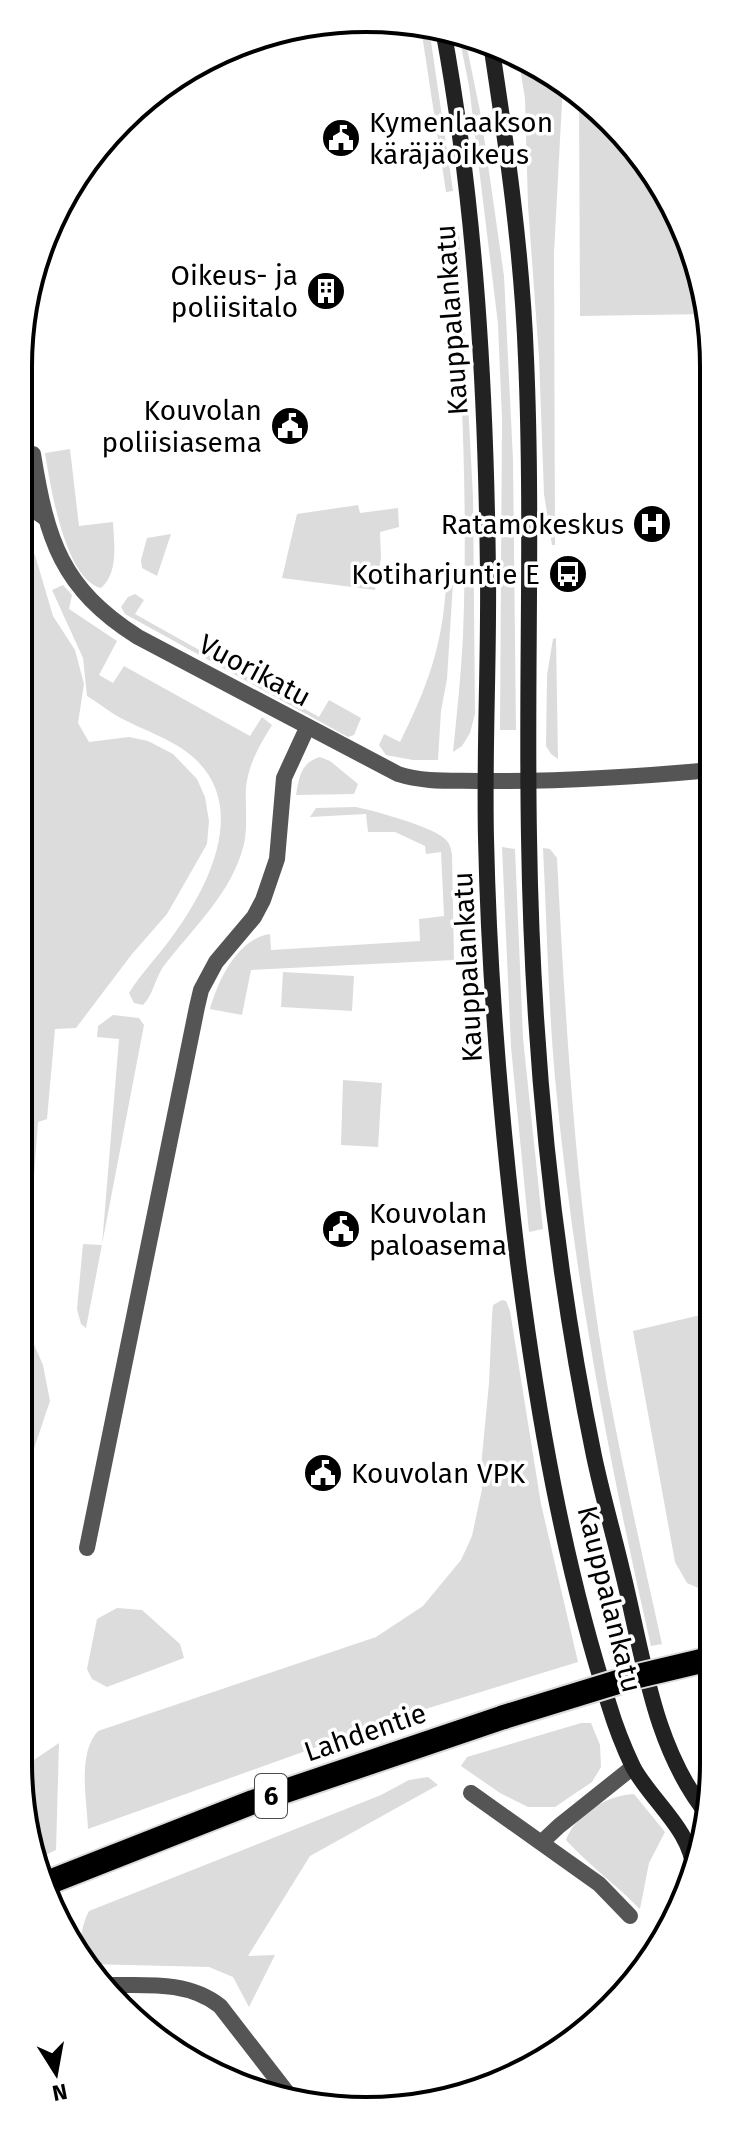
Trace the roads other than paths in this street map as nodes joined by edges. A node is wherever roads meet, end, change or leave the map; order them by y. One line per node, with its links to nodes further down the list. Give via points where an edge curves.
1 (445, 41): 8 (main road, Kauppalankatu, via 471,233 485,439)
2 (493, 57): 9 (main road, Kauppalankatu, via 518,241 526,358)
3 (33, 454): 5 (street, Vuorikatu)
4 (32, 509): 5 (street)
5 (45, 518): 6 (street, Vuorikatu, via 64,567 110,619)
6 (307, 728): 8 (street, Vuorikatu, via 398,774); 10 (street, via 284,778 277,859 263,900 201,990)
7 (700, 771): 9 (street, Vuorikatu)
8 (486, 781): 9 (street, Vuorikatu); 12 (main road, Kauppalankatu, via 498,1064 532,1359 575,1578 610,1708)
9 (529, 783): 14 (main road, Kauppalankatu, via 542,1096 572,1333 594,1458 656,1715)
10 (87, 1548)
11 (700, 1661): 17 (highway, Lahdentie / 6, bridge, via 504,1717 253,1802)
12 (633, 1767): 15 (street); 16 (main road, Kauppalankatu)
13 (471, 1793): 15 (street)
14 (697, 1802)
15 (542, 1842): 18 (street, via 599,1884)
16 (690, 1847)
17 (53, 1880)
18 (630, 1916)
19 (117, 1985): 20 (street, via 173,1987 206,1995)
20 (282, 2087)

